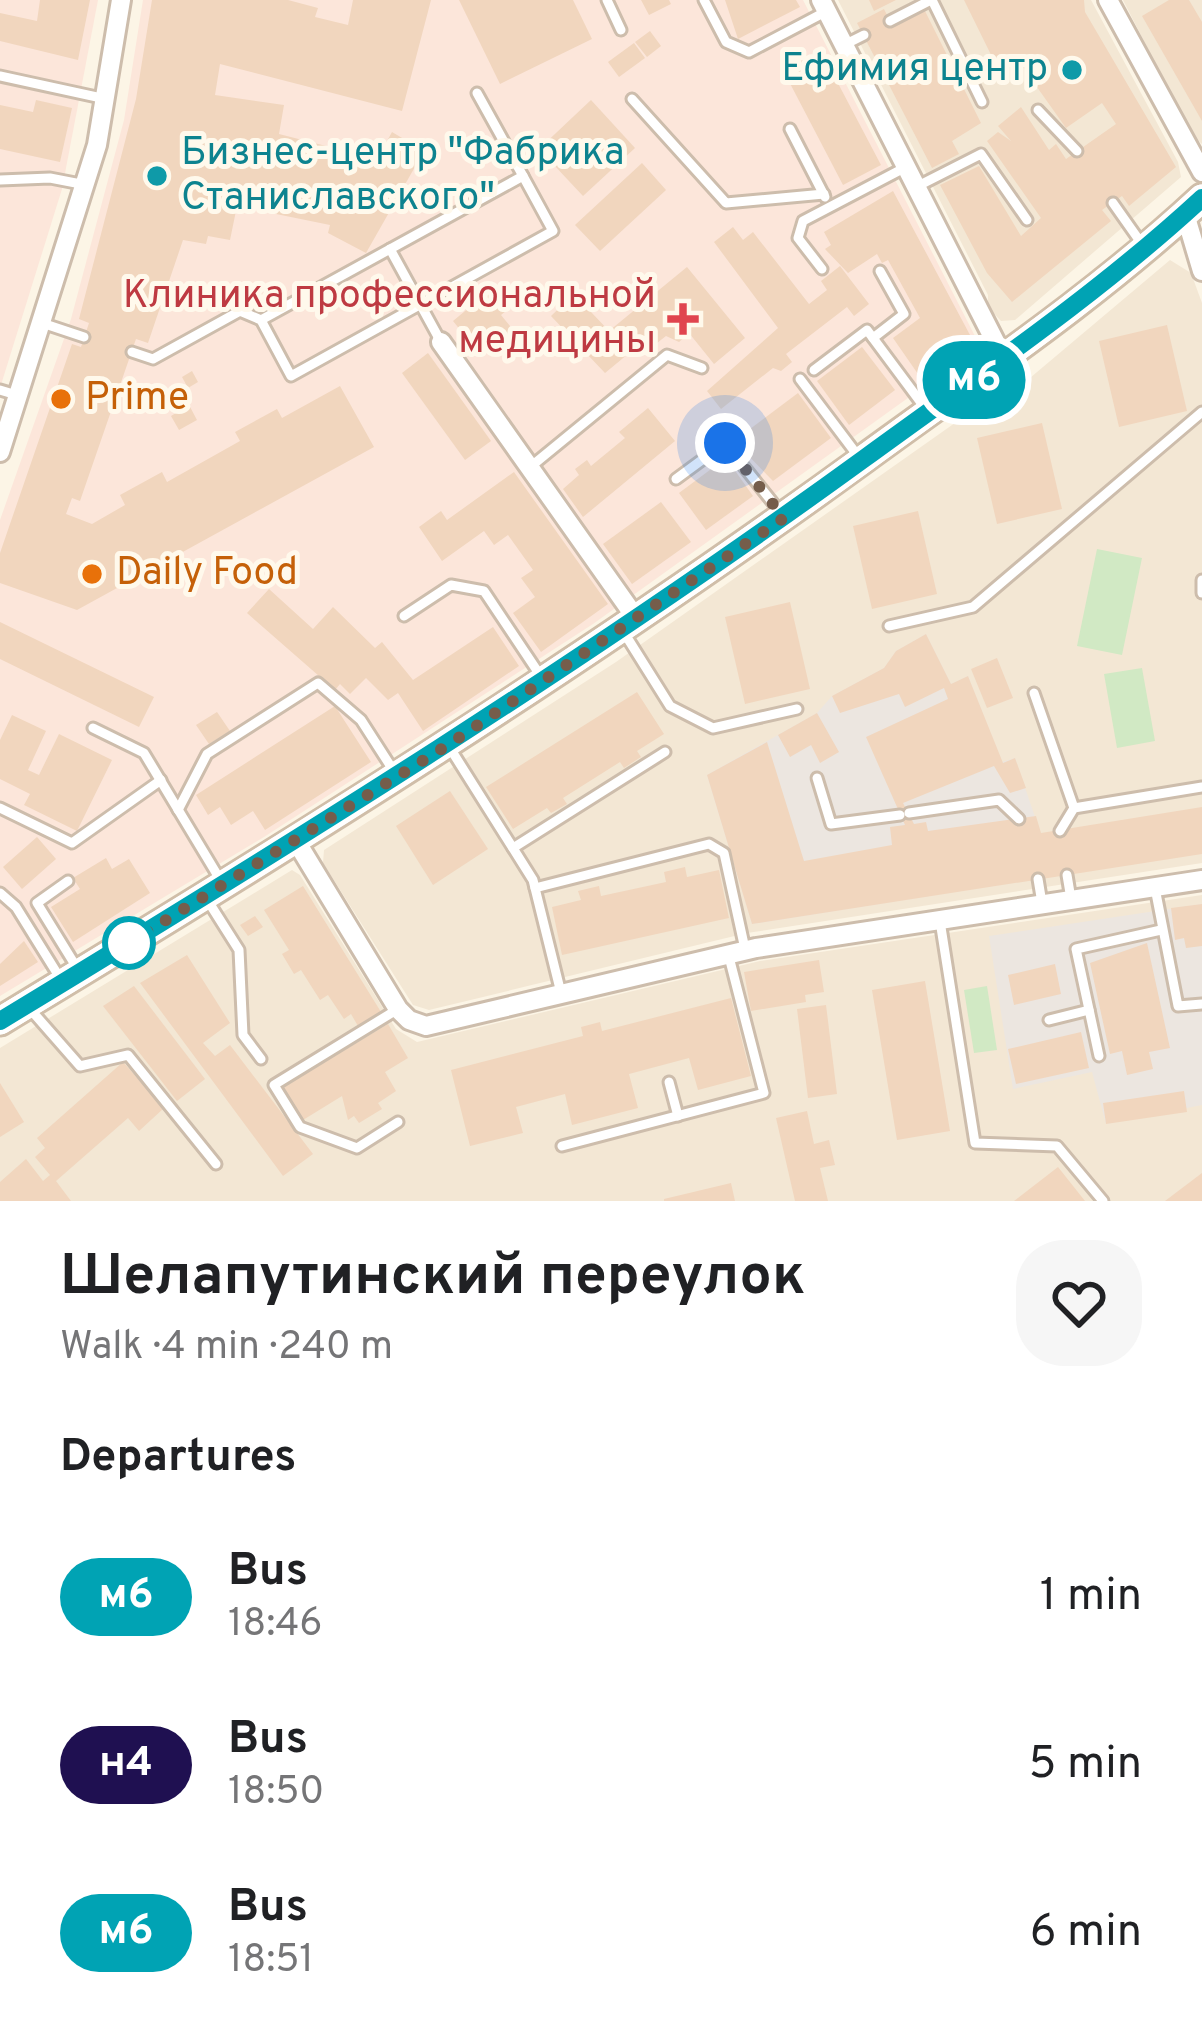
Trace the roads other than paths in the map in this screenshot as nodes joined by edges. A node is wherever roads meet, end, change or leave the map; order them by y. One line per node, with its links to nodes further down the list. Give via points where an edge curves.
1 (121, 0): 14 (street)
2 (607, 0): 8 (lane)
3 (704, 0): 6 (lane, via 726,41 749,52)
4 (932, 0): 7 (lane); 15 (lane)
5 (1108, 0): 20 (street)
6 (824, 5): 10 (street)
7 (890, 21)
8 (621, 30)
9 (864, 35): 10 (lane)
10 (844, 45): 19 (street)
11 (0, 76): 14 (lane)
12 (477, 93): 21 (lane)
13 (632, 99): 25 (lane, via 726,203)
14 (106, 100): 23 (street)
15 (982, 102)
16 (1038, 110): 18 (lane)
17 (790, 130): 25 (lane)
18 (1077, 152)
19 (906, 167): 24 (street); 28 (lane)
20 (1202, 172)
21 (523, 176): 31 (lane); 35 (lane, via 553,231)
22 (0, 180): 23 (lane)
23 (86, 185): 37 (street)
24 (916, 187): 29 (lane, via 981,154); 42 (street)
25 (824, 194): 28 (lane)
26 (1112, 203): 30 (lane)
27 (1194, 206): 30 (main road); 34 (street)
28 (830, 207): 32 (lane, via 803,221 798,238)
29 (1027, 220)
30 (1145, 248): 42 (main road)
31 (390, 249): 35 (lane); 36 (lane)
32 (822, 269)
33 (880, 271): 39 (lane, via 904,314)
34 (1202, 271)
35 (421, 304): 36 (lane, via 291,376); 40 (lane)
36 (260, 320): 41 (lane, via 240,311 153,359)
37 (44, 324): 38 (lane); 47 (street)
38 (84, 337)
39 (873, 338): 44 (lane, via 867,330); 48 (lane)
40 (442, 342): 52 (street)
41 (132, 352)
42 (1004, 359): 48 (main road)
43 (702, 368): 52 (lane, via 667,355)
44 (814, 370)
45 (800, 379): 51 (lane)
46 (0, 390): 47 (lane)
47 (20, 396): 50 (street)
48 (928, 412): 51 (main road)
49 (1202, 412): 59 (lane, via 973,607)
50 (0, 452)
51 (861, 460): 54 (main road)
52 (530, 468): 58 (street)
53 (676, 479): 54 (lane, via 725,443)
54 (784, 518): 58 (main road)
55 (1202, 580): 56 (lane)
56 (1202, 593)
57 (404, 616): 60 (lane, via 451,585 484,591)
58 (630, 626): 60 (main road); 62 (lane, via 670,706 713,728)
59 (890, 626)
60 (545, 682): 64 (main road)
61 (1034, 693): 71 (lane)
62 (796, 709)
63 (93, 728): 68 (lane, via 144,753)
64 (448, 745): 66 (main road); 76 (lane)
65 (665, 752): 76 (lane)
66 (398, 778): 72 (lane, via 361,720 318,683 207,754); 75 (main road)
67 (817, 778): 73 (lane, via 831,824 999,800)
68 (160, 780): 70 (lane, via 72,843); 72 (lane)
69 (1202, 787): 71 (lane)
70 (0, 808)
71 (1074, 808): 74 (lane)
72 (178, 810): 83 (lane)
73 (1019, 819)
74 (1060, 830)
75 (296, 841): 83 (main road); 94 (street)
76 (513, 848): 81 (lane)
77 (1067, 874): 85 (lane)
78 (1038, 879): 86 (lane)
79 (1202, 880): 82 (street)
80 (68, 881): 90 (lane, via 37,903)
81 (535, 888): 89 (lane, via 709,844 724,853); 91 (lane)
82 (1155, 888): 85 (street); 88 (lane)
83 (214, 891): 90 (main road); 99 (lane, via 238,950 243,1035)
84 (0, 893): 90 (lane)
85 (1071, 901): 86 (street)
86 (1042, 905): 87 (street)
87 (940, 921): 89 (street); 105 (lane, via 975,1143 1057,1146)
88 (1161, 930): 93 (lane, via 1178,1006); 95 (lane, via 1076,949)
89 (737, 951): 91 (street); 101 (lane, via 764,1093)
90 (71, 978): 92 (main road)
91 (561, 993): 94 (street, via 427,1026)
92 (27, 1004): 97 (main road); 104 (lane, via 80,1066 128,1055)
93 (1202, 1004)
94 (398, 1009): 102 (lane, via 274,1085 300,1127 357,1148)
95 (1089, 1010): 96 (lane); 98 (lane)
96 (1048, 1020)
97 (0, 1021)
98 (1100, 1056)
99 (261, 1059)
100 (669, 1082): 101 (lane)
101 (678, 1116): 103 (lane)
102 (398, 1123)
103 (562, 1145)
104 (216, 1164)
105 (1103, 1201)

